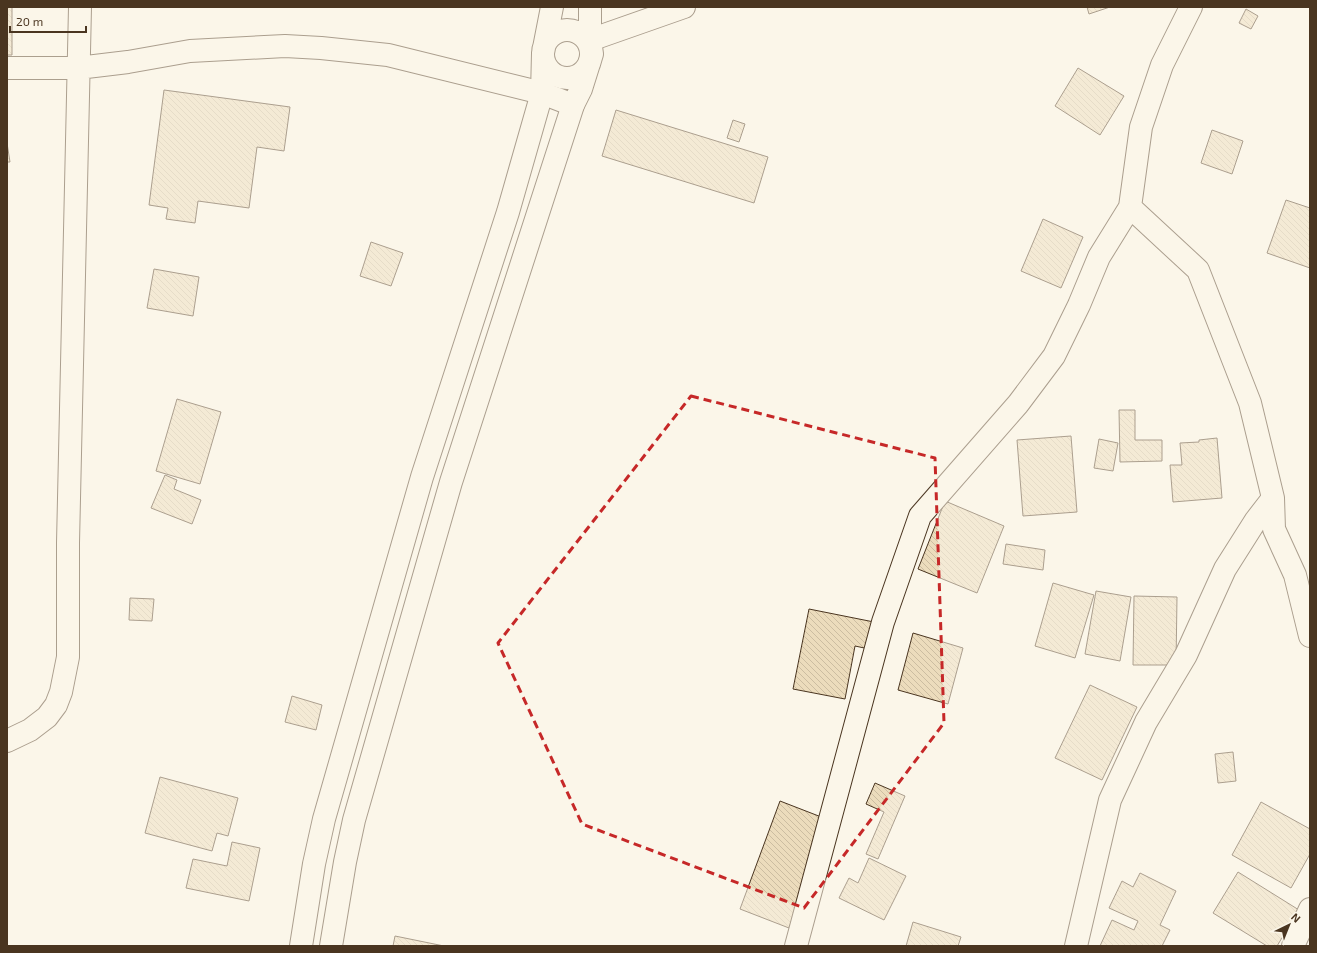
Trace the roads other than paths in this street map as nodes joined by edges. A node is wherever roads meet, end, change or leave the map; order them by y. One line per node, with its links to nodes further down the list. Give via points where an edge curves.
1 (80, 7): 9 (street)
2 (552, 7): 7 (street)
3 (590, 7): 6 (street)
4 (684, 7): 6 (street)
5 (1191, 7): 12 (street, via 1162,64 1141,127)
6 (591, 47): 7 (street, via 588,40 576,30 560,30 548,39); 7 (street, via 587,68 574,77 560,76 548,68); 11 (street, via 582,89)
7 (543, 53): 10 (street)
8 (7, 68): 9 (street)
9 (78, 68): 10 (street, via 190,51 285,46 388,55); 15 (street, via 68,656 56,705 47,717 30,730)
10 (542, 93): 11 (street); 17 (street, via 508,212 422,477 324,819)
11 (573, 105): 18 (street, via 451,482 354,820)
12 (1130, 207): 13 (street, via 1198,270 1250,403); 19 (street, via 1099,257 1080,306 1054,356 1018,404 920,516 883,622)
13 (1272, 498): 14 (street, via 1274,529 1295,575); 20 (street, via 1225,570 1186,655 1146,722 1110,800)
14 (1310, 636)
15 (7, 741)
16 (1310, 909): 21 (street)
17 (301, 946)
18 (331, 946)
19 (796, 946)
20 (1076, 946)
21 (1293, 946)

